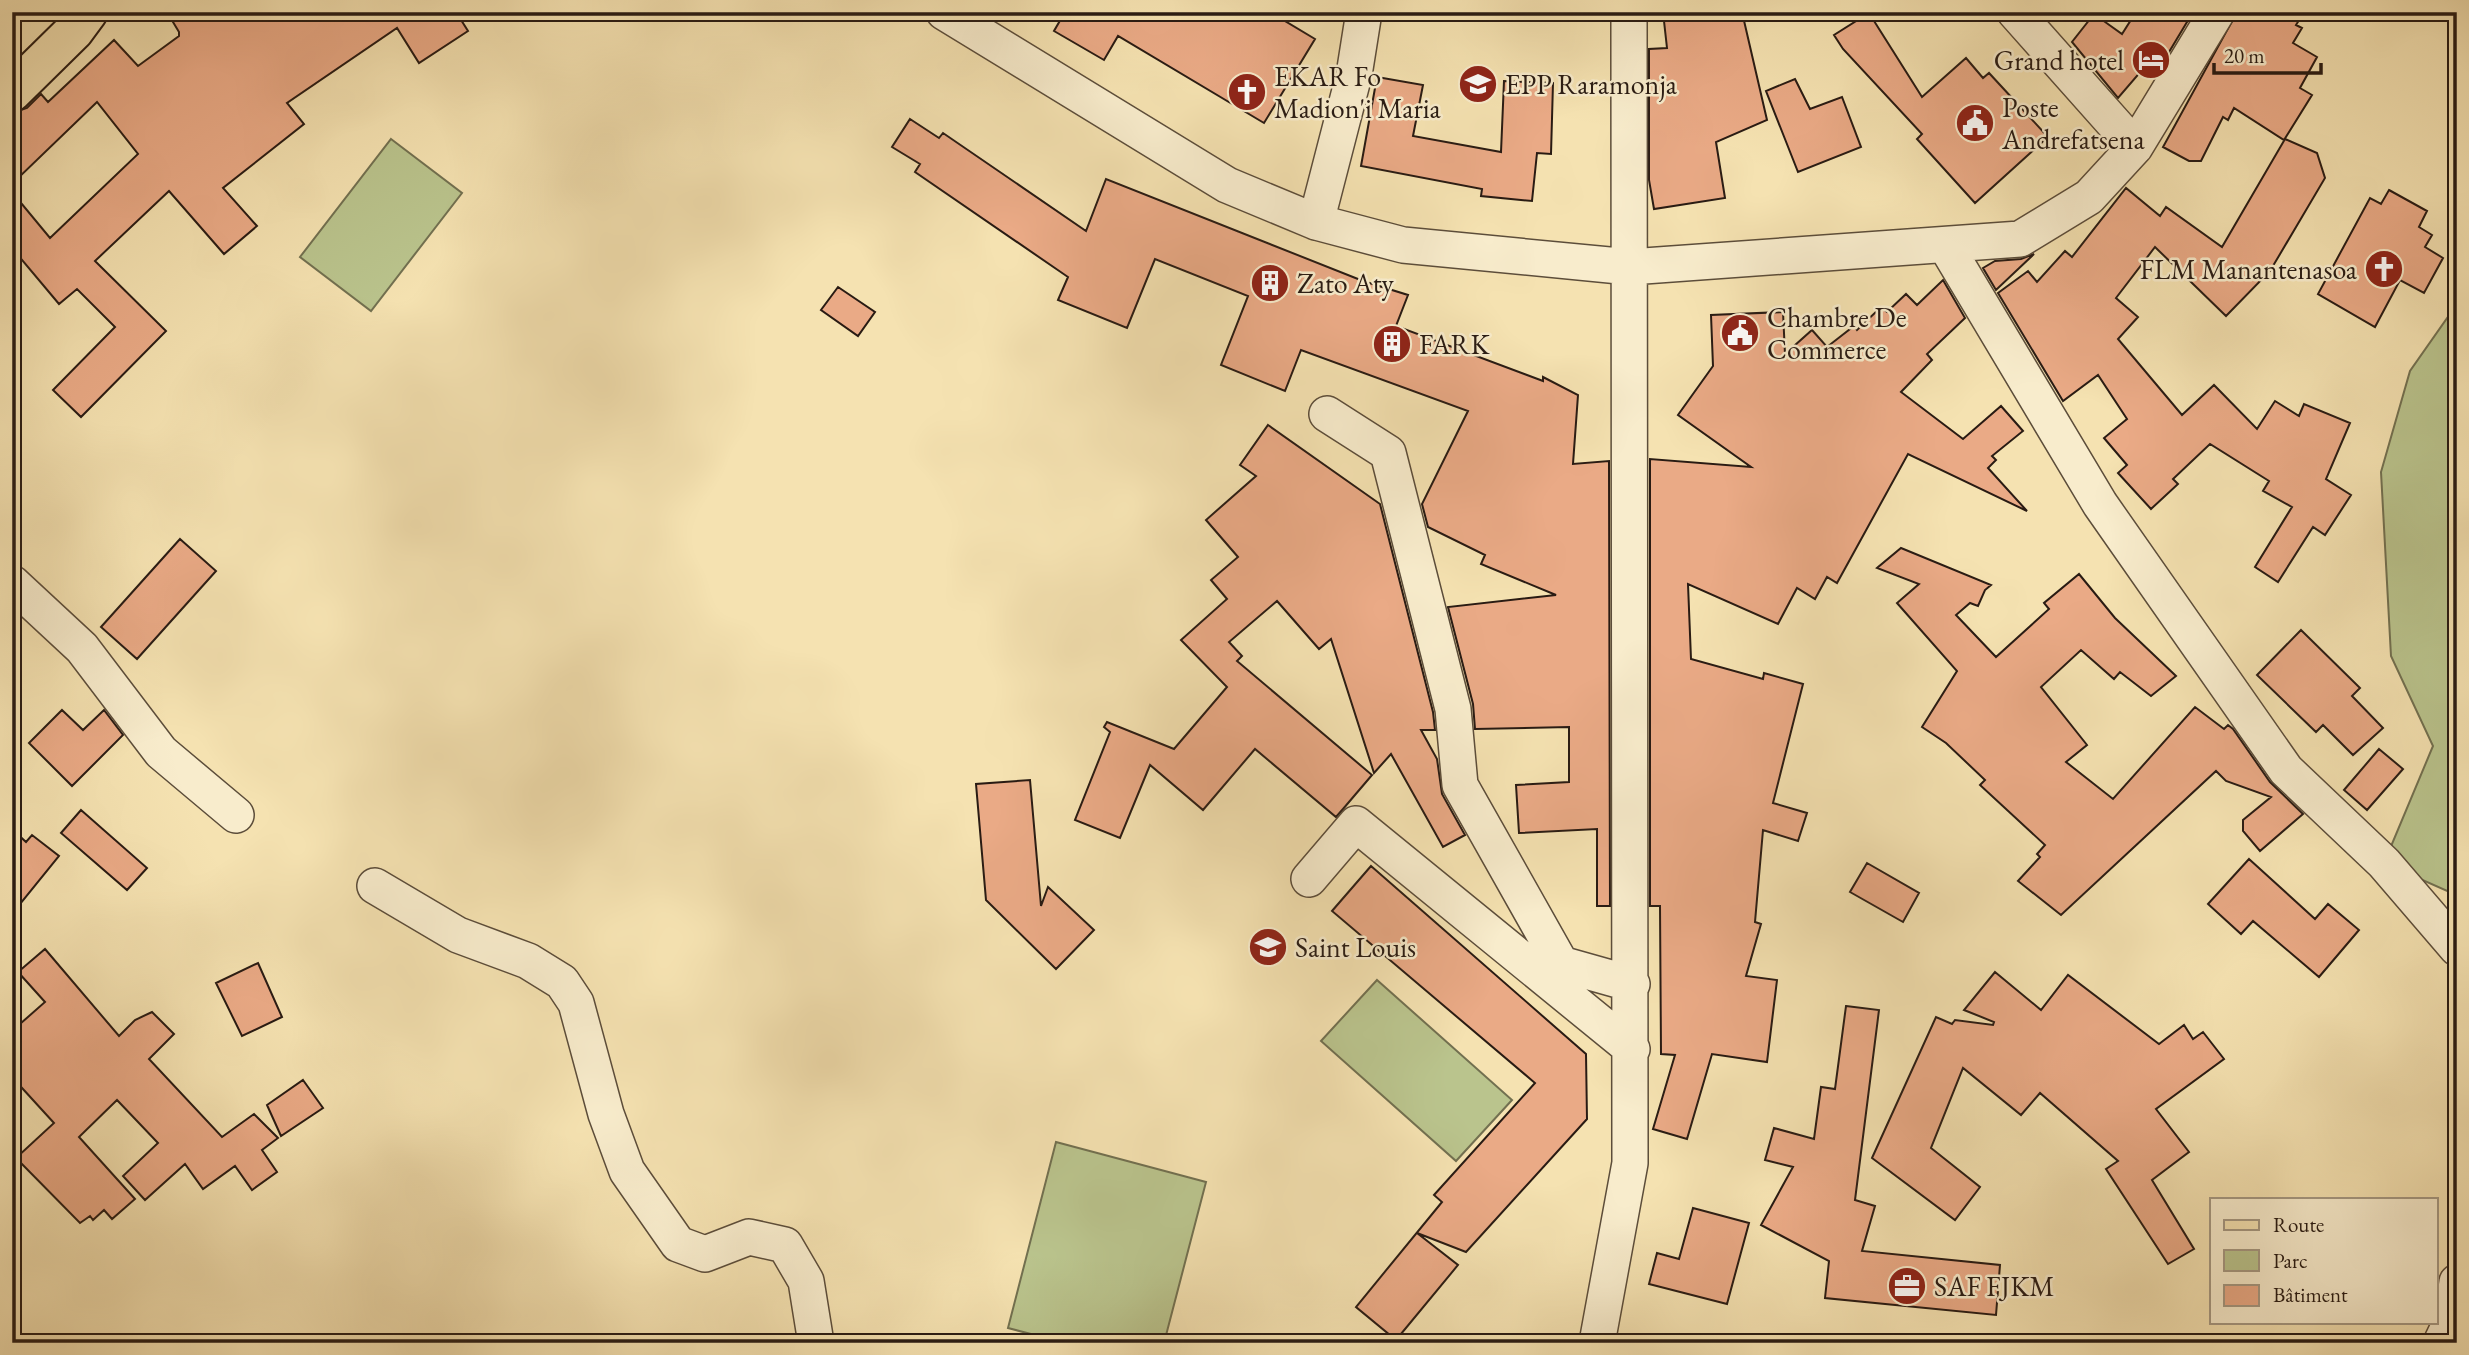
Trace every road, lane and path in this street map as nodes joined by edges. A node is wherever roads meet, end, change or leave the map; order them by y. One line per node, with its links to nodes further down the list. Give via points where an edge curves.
1 (110, 12): 7 (street)
2 (944, 12): 10 (street, via 1227,185)
3 (1364, 12): 10 (street, via 1354,75)
4 (1629, 12): 12 (street)
5 (2015, 12): 9 (street)
6 (2217, 12): 9 (street)
7 (81, 22): 8 (main road)
8 (12, 92)
9 (2135, 147): 11 (street, via 2089,197 2020,239)
10 (1316, 222): 12 (street, via 1403,245)
11 (1946, 246): 12 (street); 18 (street, via 2100,504 2286,770 2384,863)
12 (1630, 267): 19 (street)
13 (1327, 414): 19 (street, via 1388,453 1453,709 1460,785 1561,964)
14 (12, 583): 15 (street, via 82,648 161,752)
15 (236, 815)
16 (1309, 879): 20 (street, via 1356,824)
17 (375, 886): 22 (street, via 458,935 528,961 562,982 576,1003 606,1114 627,1171 678,1244 705,1254 750,1237 785,1245 806,1281)
18 (2457, 948)
19 (1632, 984): 20 (street)
20 (1632, 1049): 23 (street, via 1630,1163)
21 (2457, 1282): 24 (street, via 2451,1322)
22 (816, 1343)
23 (1597, 1343)
24 (2441, 1343)

